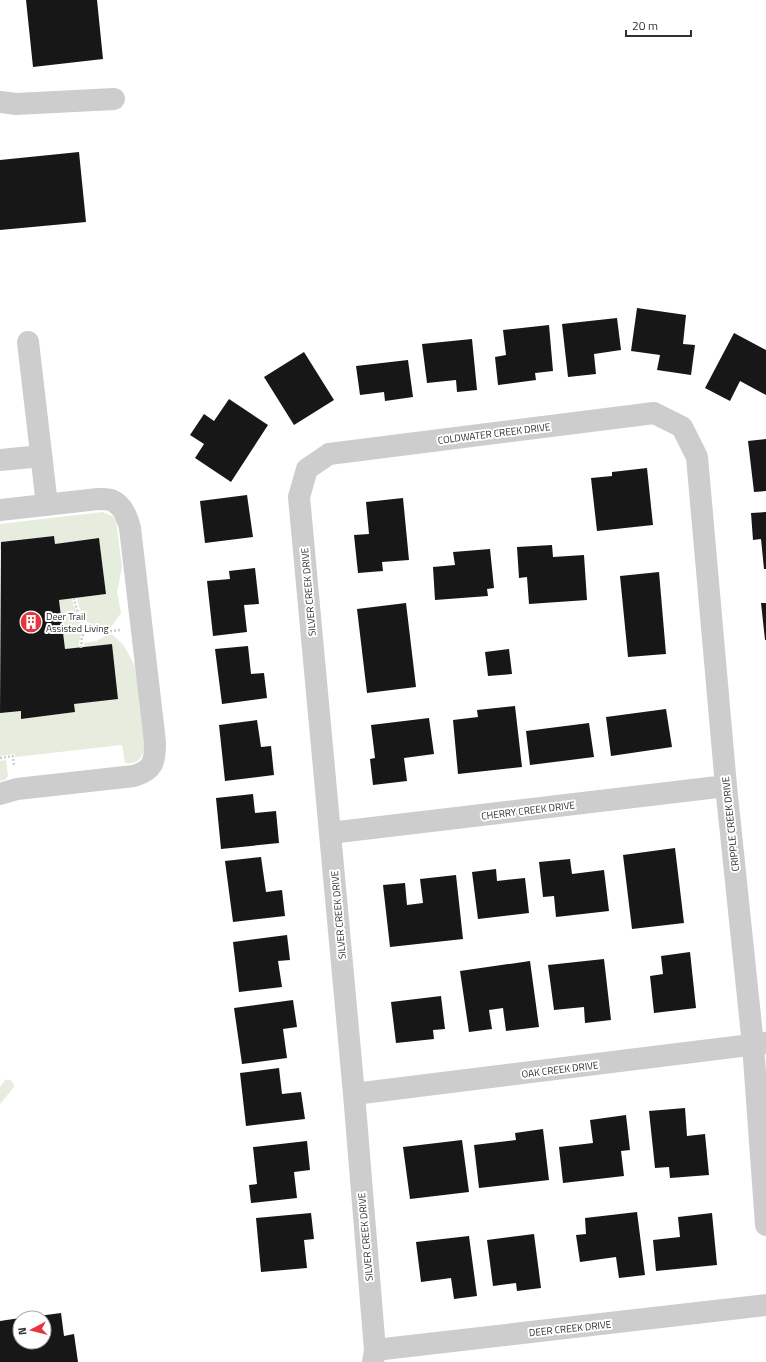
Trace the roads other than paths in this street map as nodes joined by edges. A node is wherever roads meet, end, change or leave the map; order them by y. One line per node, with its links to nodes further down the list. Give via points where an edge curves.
1 (114, 98): 2 (street, via 16,104)
2 (0, 102)
3 (28, 342): 5 (street)
4 (682, 427): 7 (street, COLDWATER CREEK DRIVE, via 654,413 329,454); 12 (street, CRIPPLE CREEK DRIVE, via 697,457)
5 (41, 456): 6 (street); 8 (street)
6 (0, 460)
7 (307, 468): 14 (street, SILVER CREEK DRIVE, via 299,497)
8 (47, 505): 9 (street); 10 (street, via 98,499 111,500 121,507 127,516)
9 (0, 510)
10 (135, 566): 11 (street); 11 (street, via 128,596 133,640)
11 (146, 664): 13 (street, via 155,755 152,765 145,773 17,789)
12 (726, 786): 14 (street, CHERRY CREEK DRIVE); 15 (street, CRIPPLE CREEK DRIVE)
13 (0, 794)
14 (330, 833): 16 (street, SILVER CREEK DRIVE)
15 (760, 1044): 16 (street, OAK CREEK DRIVE); 17 (street, CRIPPLE CREEK DRIVE)
16 (354, 1094): 19 (street, SILVER CREEK DRIVE)
17 (766, 1225)
18 (766, 1305): 19 (street, DEER CREEK DRIVE)
19 (374, 1356)

